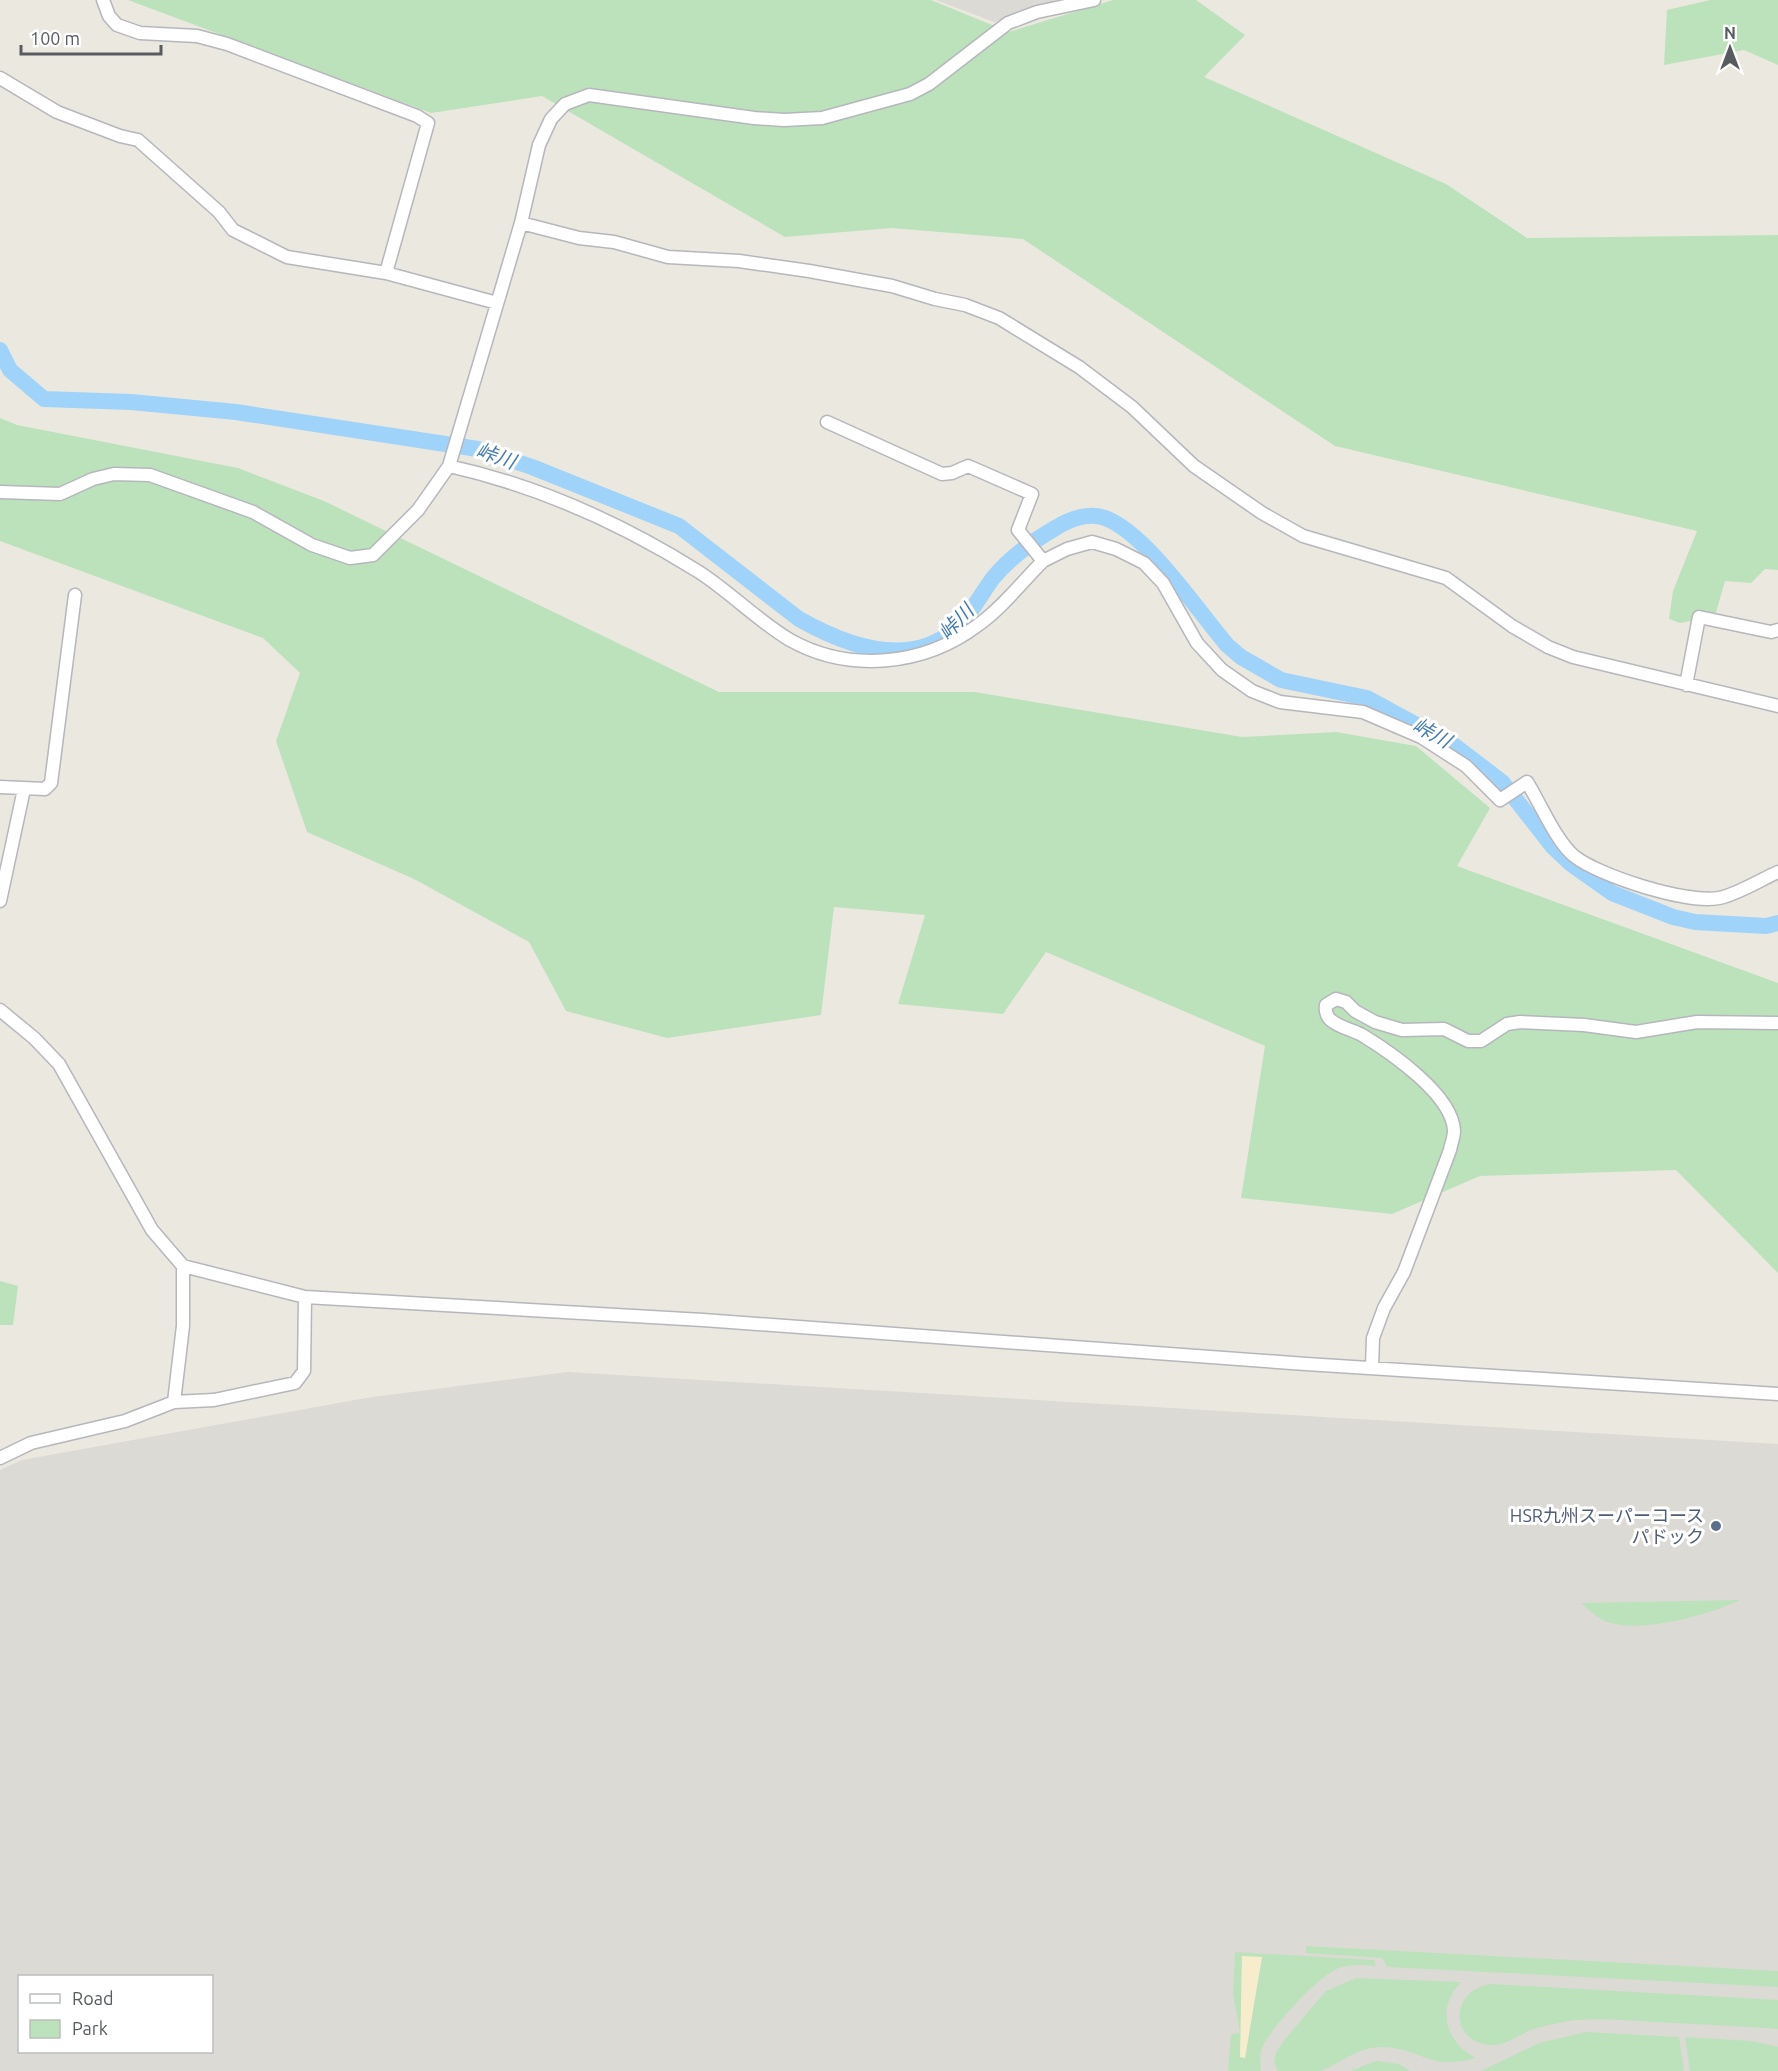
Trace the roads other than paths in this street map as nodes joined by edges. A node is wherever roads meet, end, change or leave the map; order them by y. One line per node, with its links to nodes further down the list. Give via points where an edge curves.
1 (103, 0): 5 (street, via 117,25 140,33 197,36 227,44 428,123)
2 (1094, 0): 4 (street, via 1008,22 929,84 910,94 822,118 754,118 589,95 565,104 551,119 539,145)
3 (0, 78): 5 (street, via 57,112 138,140 219,212 233,230 250,240 287,257)
4 (520, 223): 6 (street); 13 (street, via 668,257 751,263 892,286 999,318 1079,367 1132,407 1194,466 1303,536 1446,578 1512,626 1573,657)
5 (386, 273): 6 (street)
6 (497, 303): 8 (street)
7 (827, 422): 10 (street, via 942,474 968,466 1032,494 1018,530)
8 (449, 466): 9 (street, via 406,524 373,555 350,558 312,545 253,512 150,475 114,474 60,494); 10 (street, via 512,481 567,501 632,532 714,583 788,639 814,652 858,662 931,652 956,639 979,625)
9 (0, 492)
10 (1043, 561): 17 (street, via 1092,542 1144,563 1163,583 1197,643 1222,670 1252,690 1280,702 1364,712 1421,737 1466,766 1500,800 1527,782 1574,855 1634,885 1677,895 1719,898)
11 (75, 595): 16 (street, via 51,781 45,789)
12 (1778, 630): 13 (street, via 1771,632 1700,617)
13 (1686, 685): 14 (street)
14 (1778, 706)
15 (0, 787): 16 (street)
16 (24, 789): 18 (street)
17 (1778, 872)
18 (0, 901)
19 (0, 1010): 21 (street, via 59,1064 152,1230)
20 (1778, 1023): 23 (street, via 1697,1022 1636,1032 1520,1022 1507,1024 1481,1041 1468,1041 1444,1029 1402,1030 1375,1022 1336,999 1326,1005 1331,1021 1384,1049 1425,1083 1449,1115 1454,1131 1404,1272 1373,1338)
21 (183, 1266): 22 (street); 25 (street, via 183,1326)
22 (305, 1297): 23 (street, via 703,1320); 25 (street, via 304,1371 295,1383 214,1400)
23 (1372, 1367): 24 (street)
24 (1778, 1394)
25 (174, 1402): 26 (street, via 125,1421 31,1443)
26 (0, 1458)

